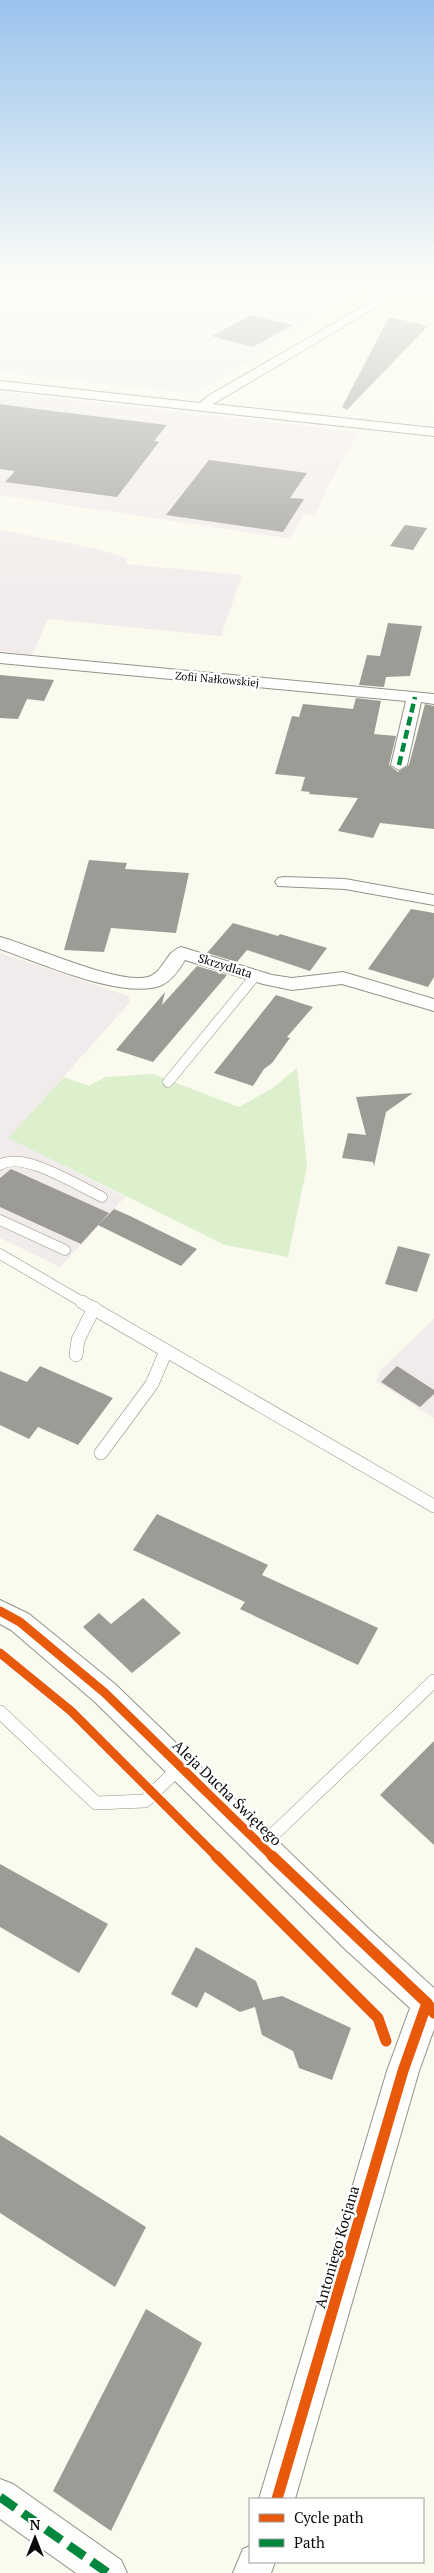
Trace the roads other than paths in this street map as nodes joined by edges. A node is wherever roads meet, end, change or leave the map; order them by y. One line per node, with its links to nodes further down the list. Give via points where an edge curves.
1 (139, 400): 3 (street)
2 (211, 400): 3 (street)
3 (203, 407): 4 (street)
4 (434, 432)
5 (0, 658): 6 (street, Zofii Nałkowskiej)
6 (415, 697): 7 (street, Zofii Nałkowskiej); 8 (street)
7 (434, 699)
8 (399, 765)
9 (284, 882): 10 (street, via 345,884)
10 (434, 900)
11 (0, 943): 12 (street, Skrzydlata, via 134,984 160,978 181,953)
12 (256, 975): 13 (street, Skrzydlata, via 292,984 343,978); 14 (lane)
13 (434, 1004)
14 (168, 1082)
15 (0, 1166): 16 (lane, via 8,1160 28,1162)
16 (102, 1197)
17 (0, 1220): 18 (lane)
18 (65, 1250)
19 (0, 1254): 20 (lane)
20 (94, 1308): 21 (lane); 22 (lane, via 80,1335)
21 (166, 1351): 23 (lane, via 152,1384); 24 (lane)
22 (76, 1355)
23 (101, 1453)
24 (434, 1506)
25 (0, 1611): 28 (street, Aleja Ducha Świętego, via 20,1622 105,1694)
26 (434, 1681): 29 (lane)
27 (0, 1712): 28 (lane, via 96,1803 145,1802)
28 (180, 1767): 29 (street, Aleja Ducha Świętego)
29 (261, 1846): 30 (street, Aleja Ducha Świętego)
30 (432, 2007): 32 (street, Antoniego Kocjana, via 403,2071)
31 (0, 2497): 33 (street)
32 (277, 2498)
33 (108, 2573)

